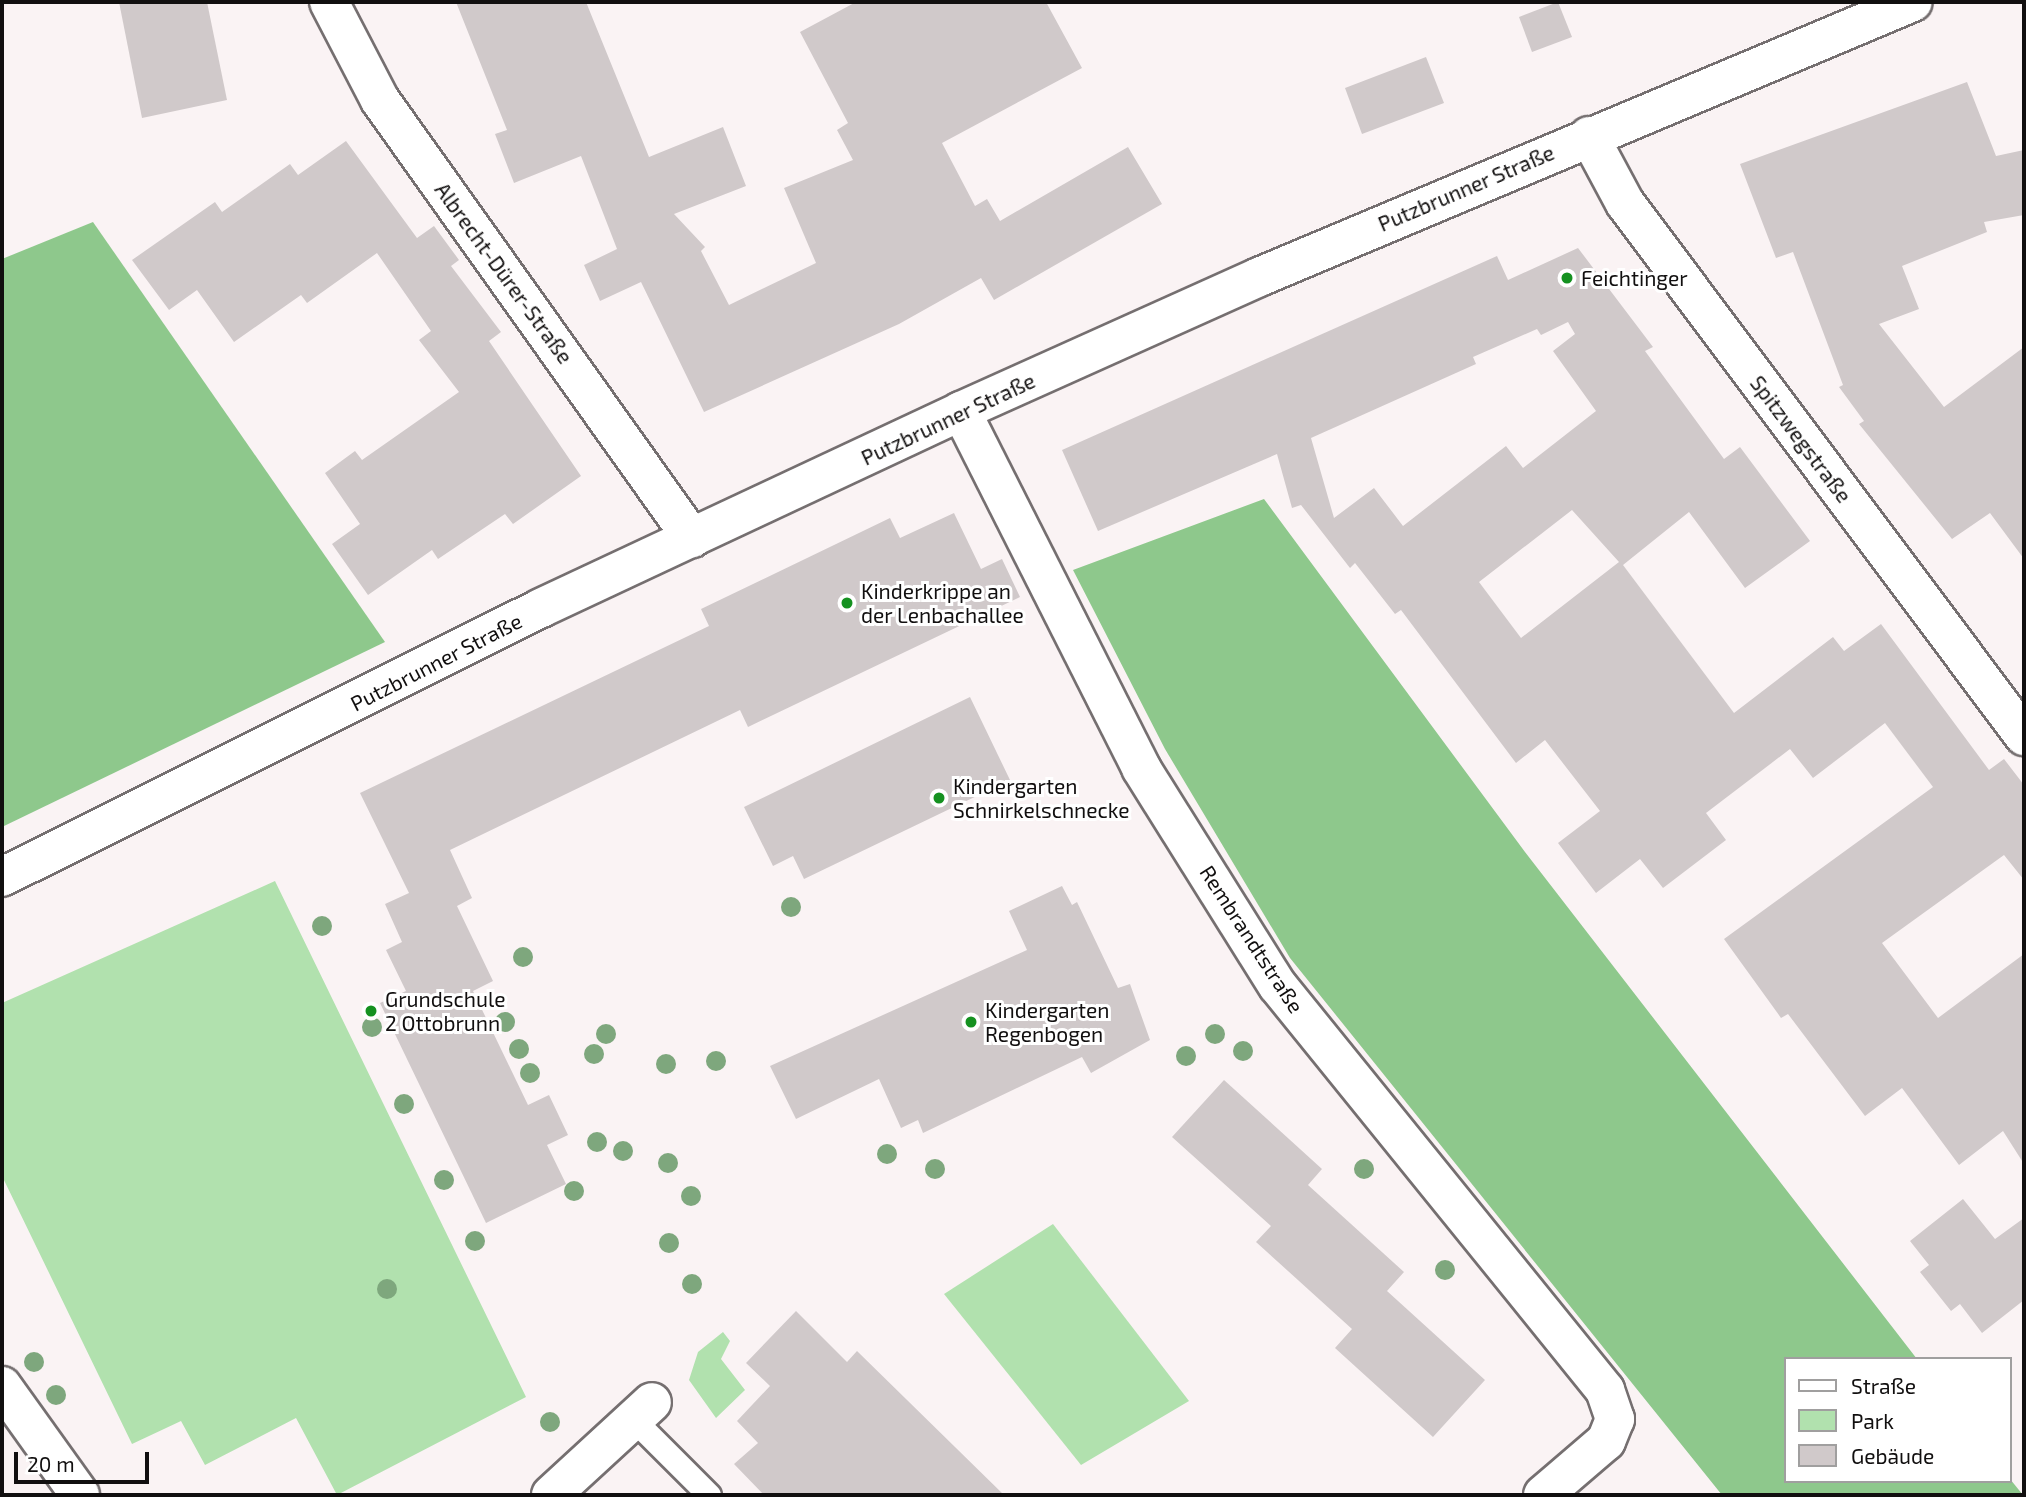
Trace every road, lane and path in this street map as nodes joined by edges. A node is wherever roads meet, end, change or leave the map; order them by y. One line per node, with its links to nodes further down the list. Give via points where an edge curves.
1 (329, 2): 5 (street, Albrecht-Dürer-Straße, via 380,100)
2 (1913, 2): 3 (street, Putzbrunner Straße)
3 (1588, 136): 4 (street, Putzbrunner Straße); 6 (street, Spitzwegstraße, via 1625,203)
4 (961, 411): 5 (street, Putzbrunner Straße); 13 (street, Rembrandtstraße, via 1141,768 1278,986 1605,1390 1615,1419 1606,1441)
5 (692, 538): 7 (street, Putzbrunner Straße)
6 (2024, 736)
7 (2, 877)
8 (2, 1386): 10 (street)
9 (643, 1411): 11 (street); 12 (lane)
10 (80, 1495)
11 (551, 1495)
12 (709, 1495)
13 (1543, 1495)

